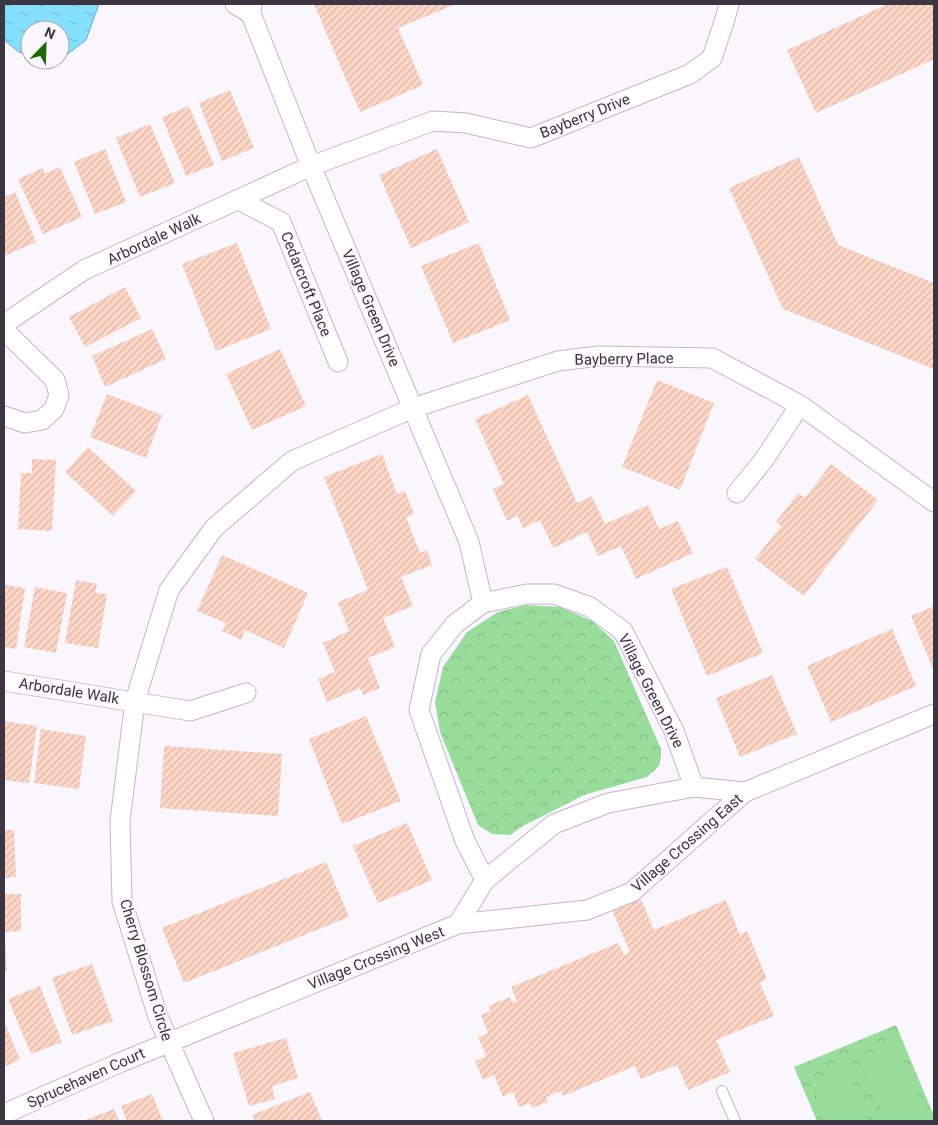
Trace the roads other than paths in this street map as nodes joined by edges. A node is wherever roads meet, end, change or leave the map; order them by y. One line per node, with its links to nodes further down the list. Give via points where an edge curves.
1 (235, 4): 3 (street, Village Green Drive)
2 (729, 4): 4 (street, Bayberry Drive, via 712,58 690,74 531,138 466,123 433,121)
3 (251, 9): 4 (street, Village Green Drive)
4 (312, 166): 5 (street, Arbordale Walk); 10 (street, Village Green Drive)
5 (239, 200): 6 (street, Arbordale Walk, via 84,270); 8 (street, Cedarcroft Place, via 280,222)
6 (4, 324)
7 (4, 330): 11 (street, via 55,380 59,395 54,409 42,420 25,423)
8 (338, 362)
9 (800, 405): 10 (street, Bayberry Place, via 712,358 598,356 558,361); 12 (street, via 763,461); 13 (street)
10 (413, 408): 14 (street, Village Green Drive, via 469,542); 17 (street, Cherry Blossom Circle, via 292,461 214,528 169,590)
11 (4, 416)
12 (737, 493)
13 (934, 502)
14 (483, 604): 19 (street, Village Green Drive, via 526,594 554,594 590,607 623,631 674,731); 21 (street, Village Green Drive, via 455,624 431,654 418,710 464,842)
15 (4, 681): 17 (street, Arbordale Walk)
16 (246, 693): 17 (street, Arbordale Walk, via 190,711)
17 (135, 702): 23 (street, Cherry Blossom Circle, via 120,821 122,901)
18 (934, 714): 20 (street, Village Crossing East)
19 (694, 787): 20 (street); 21 (street, Village Crossing West, via 608,803 554,824)
20 (745, 792): 22 (street, Village Crossing East, via 632,892 587,910)
21 (485, 880): 22 (street, Village Crossing West)
22 (458, 924): 23 (street, Village Crossing West)
23 (168, 1043): 25 (street, Sprucehaven Court); 26 (street, Cherry Blossom Circle)
24 (722, 1091): 27 (lane)
25 (4, 1114)
26 (204, 1121)
27 (735, 1121)

